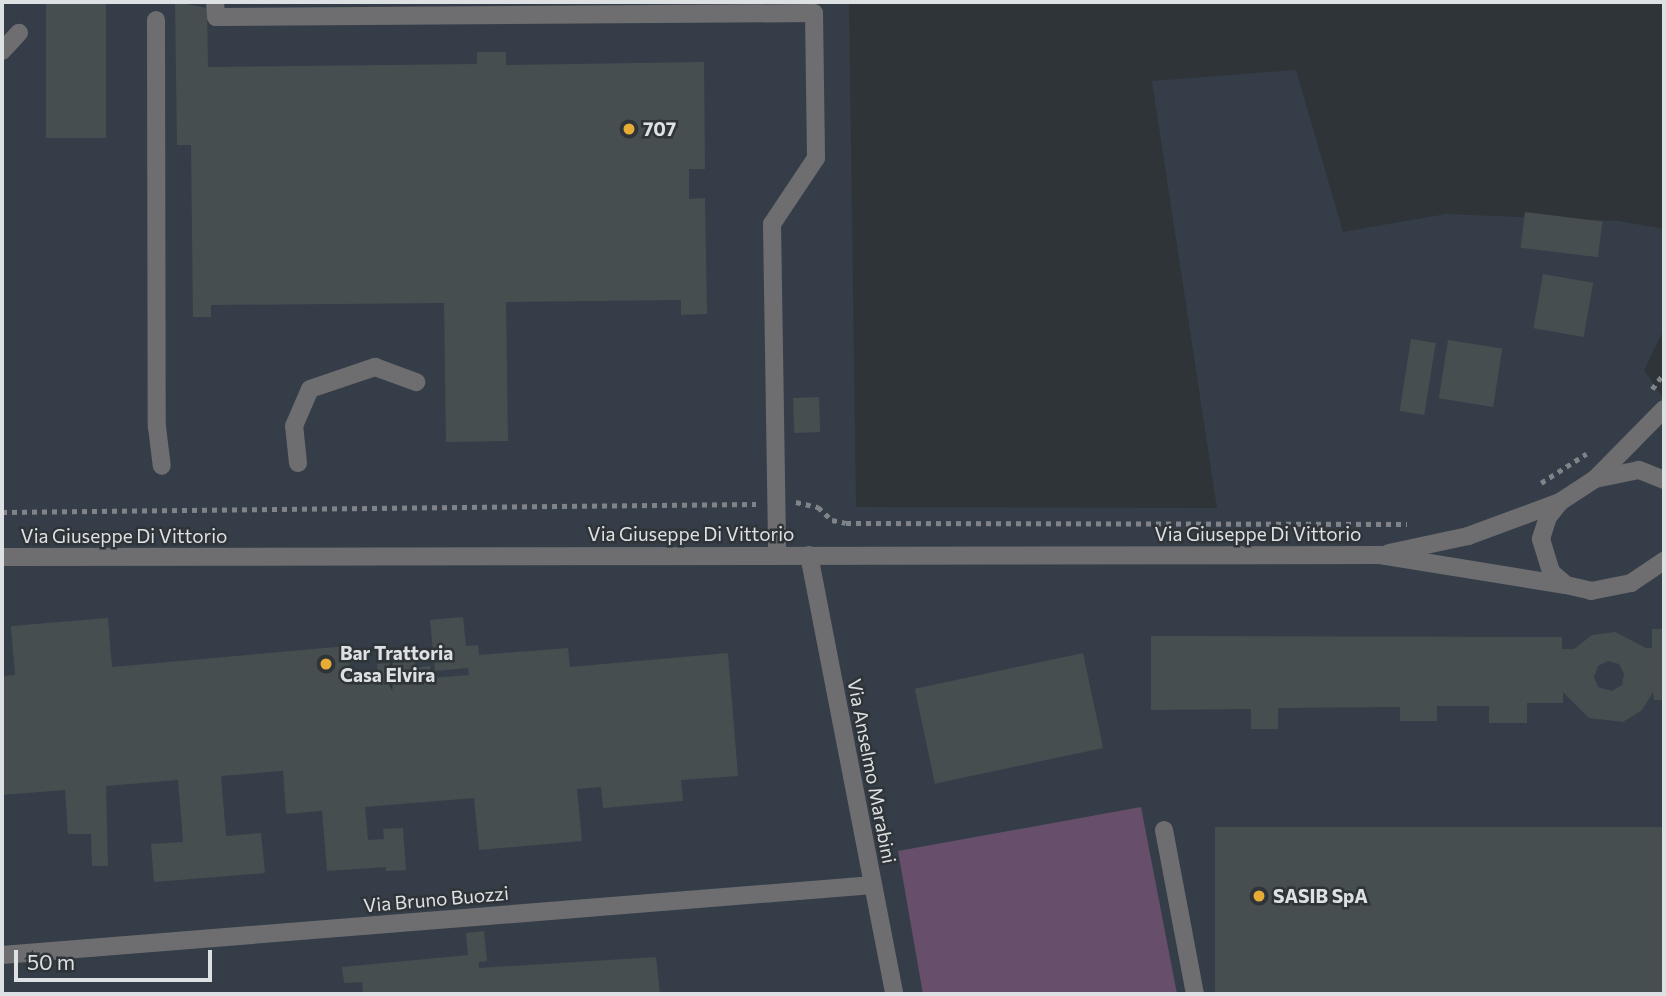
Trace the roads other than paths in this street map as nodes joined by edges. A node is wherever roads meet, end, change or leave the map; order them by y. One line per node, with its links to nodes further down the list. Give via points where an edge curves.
1 (215, 2): 2 (street, via 216,17)
2 (814, 7): 13 (street, via 816,158 772,224)
3 (156, 20): 9 (street, via 157,427)
4 (19, 33): 5 (street)
5 (2, 51)
6 (416, 382): 8 (street, via 375,367 310,389 294,426)
7 (1664, 409): 10 (street, Via Giuseppe Di Vittorio)
8 (298, 463)
9 (162, 466)
10 (1595, 479): 11 (street, Via Giuseppe Di Vittorio, via 1639,470); 12 (street, Via Giuseppe Di Vittorio)
11 (1664, 480)
12 (1560, 502): 15 (street, Via Giuseppe Di Vittorio, via 1468,536); 20 (street, Via Giuseppe Di Vittorio, via 1543,528 1542,550 1551,572)
13 (777, 555): 14 (street, Via Giuseppe Di Vittorio); 16 (street, Via Giuseppe Di Vittorio)
14 (809, 555): 15 (street, Via Giuseppe Di Vittorio); 22 (street, Via Anselmo Marabini)
15 (1380, 555): 20 (street, Via Giuseppe Di Vittorio)
16 (2, 557)
17 (1664, 561): 19 (street, Via Giuseppe Di Vittorio)
18 (1664, 571): 19 (street, Via Giuseppe Di Vittorio)
19 (1646, 575): 20 (street, Via Giuseppe Di Vittorio, via 1609,589)
20 (1566, 585)
21 (1164, 830): 25 (street)
22 (873, 885): 23 (street, Via Bruno Buozzi); 24 (street, Via Anselmo Marabini)
23 (2, 955)
24 (894, 994)
25 (1195, 994)

